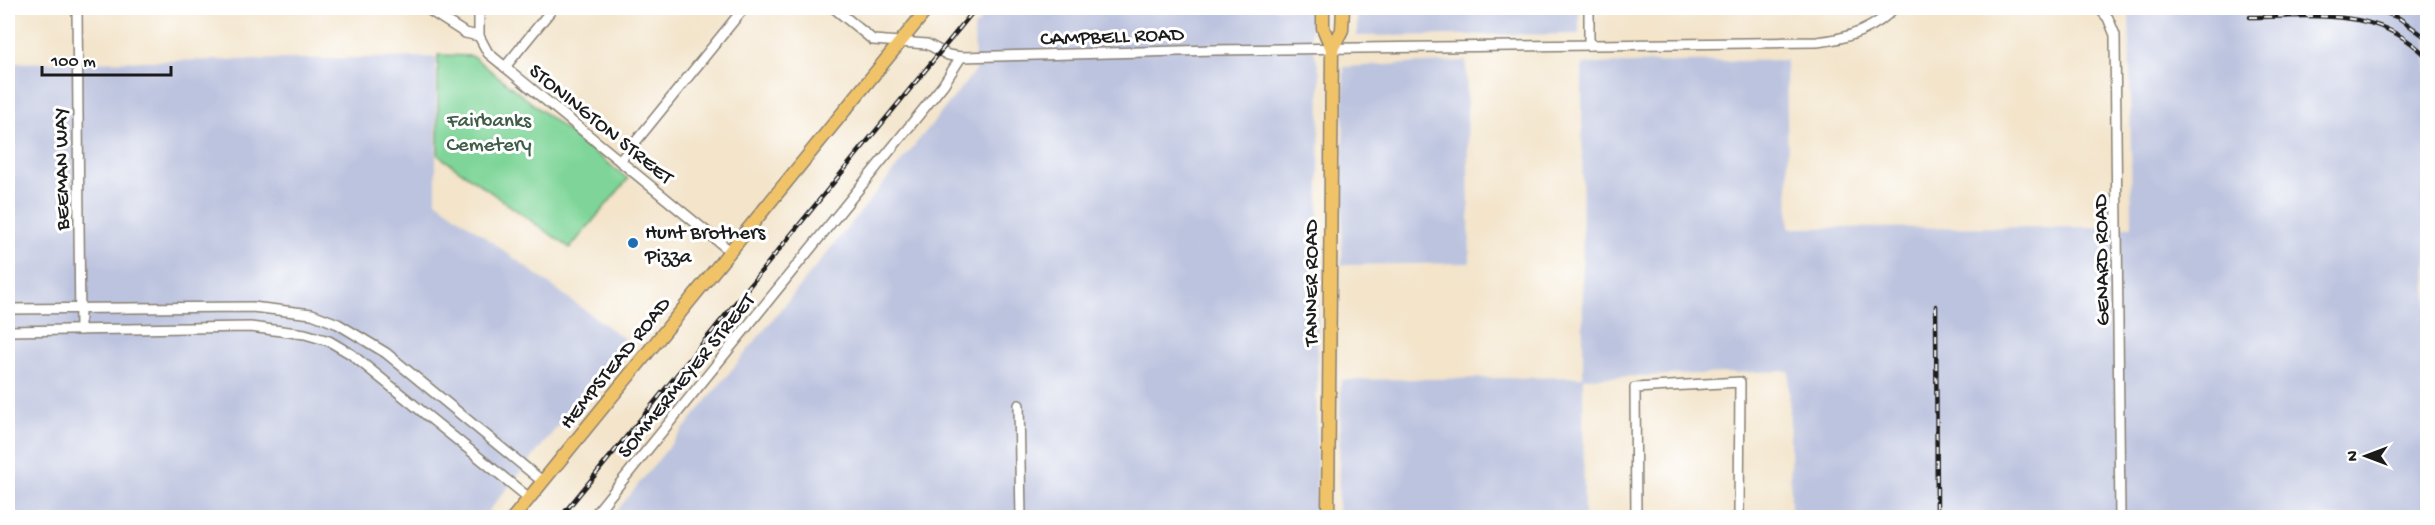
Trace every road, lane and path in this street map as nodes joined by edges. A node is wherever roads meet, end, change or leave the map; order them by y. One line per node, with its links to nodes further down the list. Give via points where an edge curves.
1 (77, 8): 22 (street, BEEMAN WAY)
2 (426, 8): 13 (street, via 465,33)
3 (479, 8): 13 (street)
4 (553, 8): 18 (street)
5 (744, 8): 19 (street)
6 (834, 8): 14 (street, CAMPBELL ROAD, via 873,40)
7 (928, 8): 14 (main road, HEMPSTEAD ROAD)
8 (1323, 8): 16 (main road, via 1323,28)
9 (1342, 8): 16 (main road, via 1342,30)
10 (1589, 8): 15 (street)
11 (1894, 8): 15 (street, CAMPBELL ROAD, via 1871,27 1833,40)
12 (2099, 8): 40 (street, GENARD ROAD, via 2115,35)
13 (479, 36): 18 (street, STONINGTON STREET, via 488,53)
14 (902, 40): 17 (street, CAMPBELL ROAD, via 927,44); 20 (main road, HEMPSTEAD ROAD)
15 (1589, 45): 16 (street, CAMPBELL ROAD)
16 (1332, 49): 17 (street, CAMPBELL ROAD); 37 (main road, TANNER ROAD)
17 (961, 57): 35 (street, SOMMERMEYER STREET, via 943,85)
18 (505, 67): 19 (street, STONINGTON STREET)
19 (620, 161): 20 (street, STONINGTON STREET)
20 (730, 250): 32 (main road, HEMPSTEAD ROAD)
21 (196, 306): 22 (street); 24 (street); 25 (street)
22 (80, 308): 23 (street); 26 (street, BEEMAN WAY)
23 (8, 309)
24 (286, 309): 27 (street); 29 (street, via 338,324)
25 (192, 327): 26 (street); 27 (street)
26 (80, 330): 28 (street)
27 (284, 330): 30 (street, via 328,341)
28 (8, 331)
29 (402, 366): 30 (street); 32 (street)
30 (390, 383): 33 (street)
31 (1019, 405): 36 (street)
32 (542, 481): 33 (main road, HEMPSTEAD ROAD)
33 (529, 498): 34 (main road, HEMPSTEAD ROAD)
34 (513, 518)
35 (592, 518)
36 (1021, 518)
37 (1328, 518)
38 (1636, 518): 39 (street, via 1635,388 1740,382)
39 (1739, 518)
40 (2120, 518)

